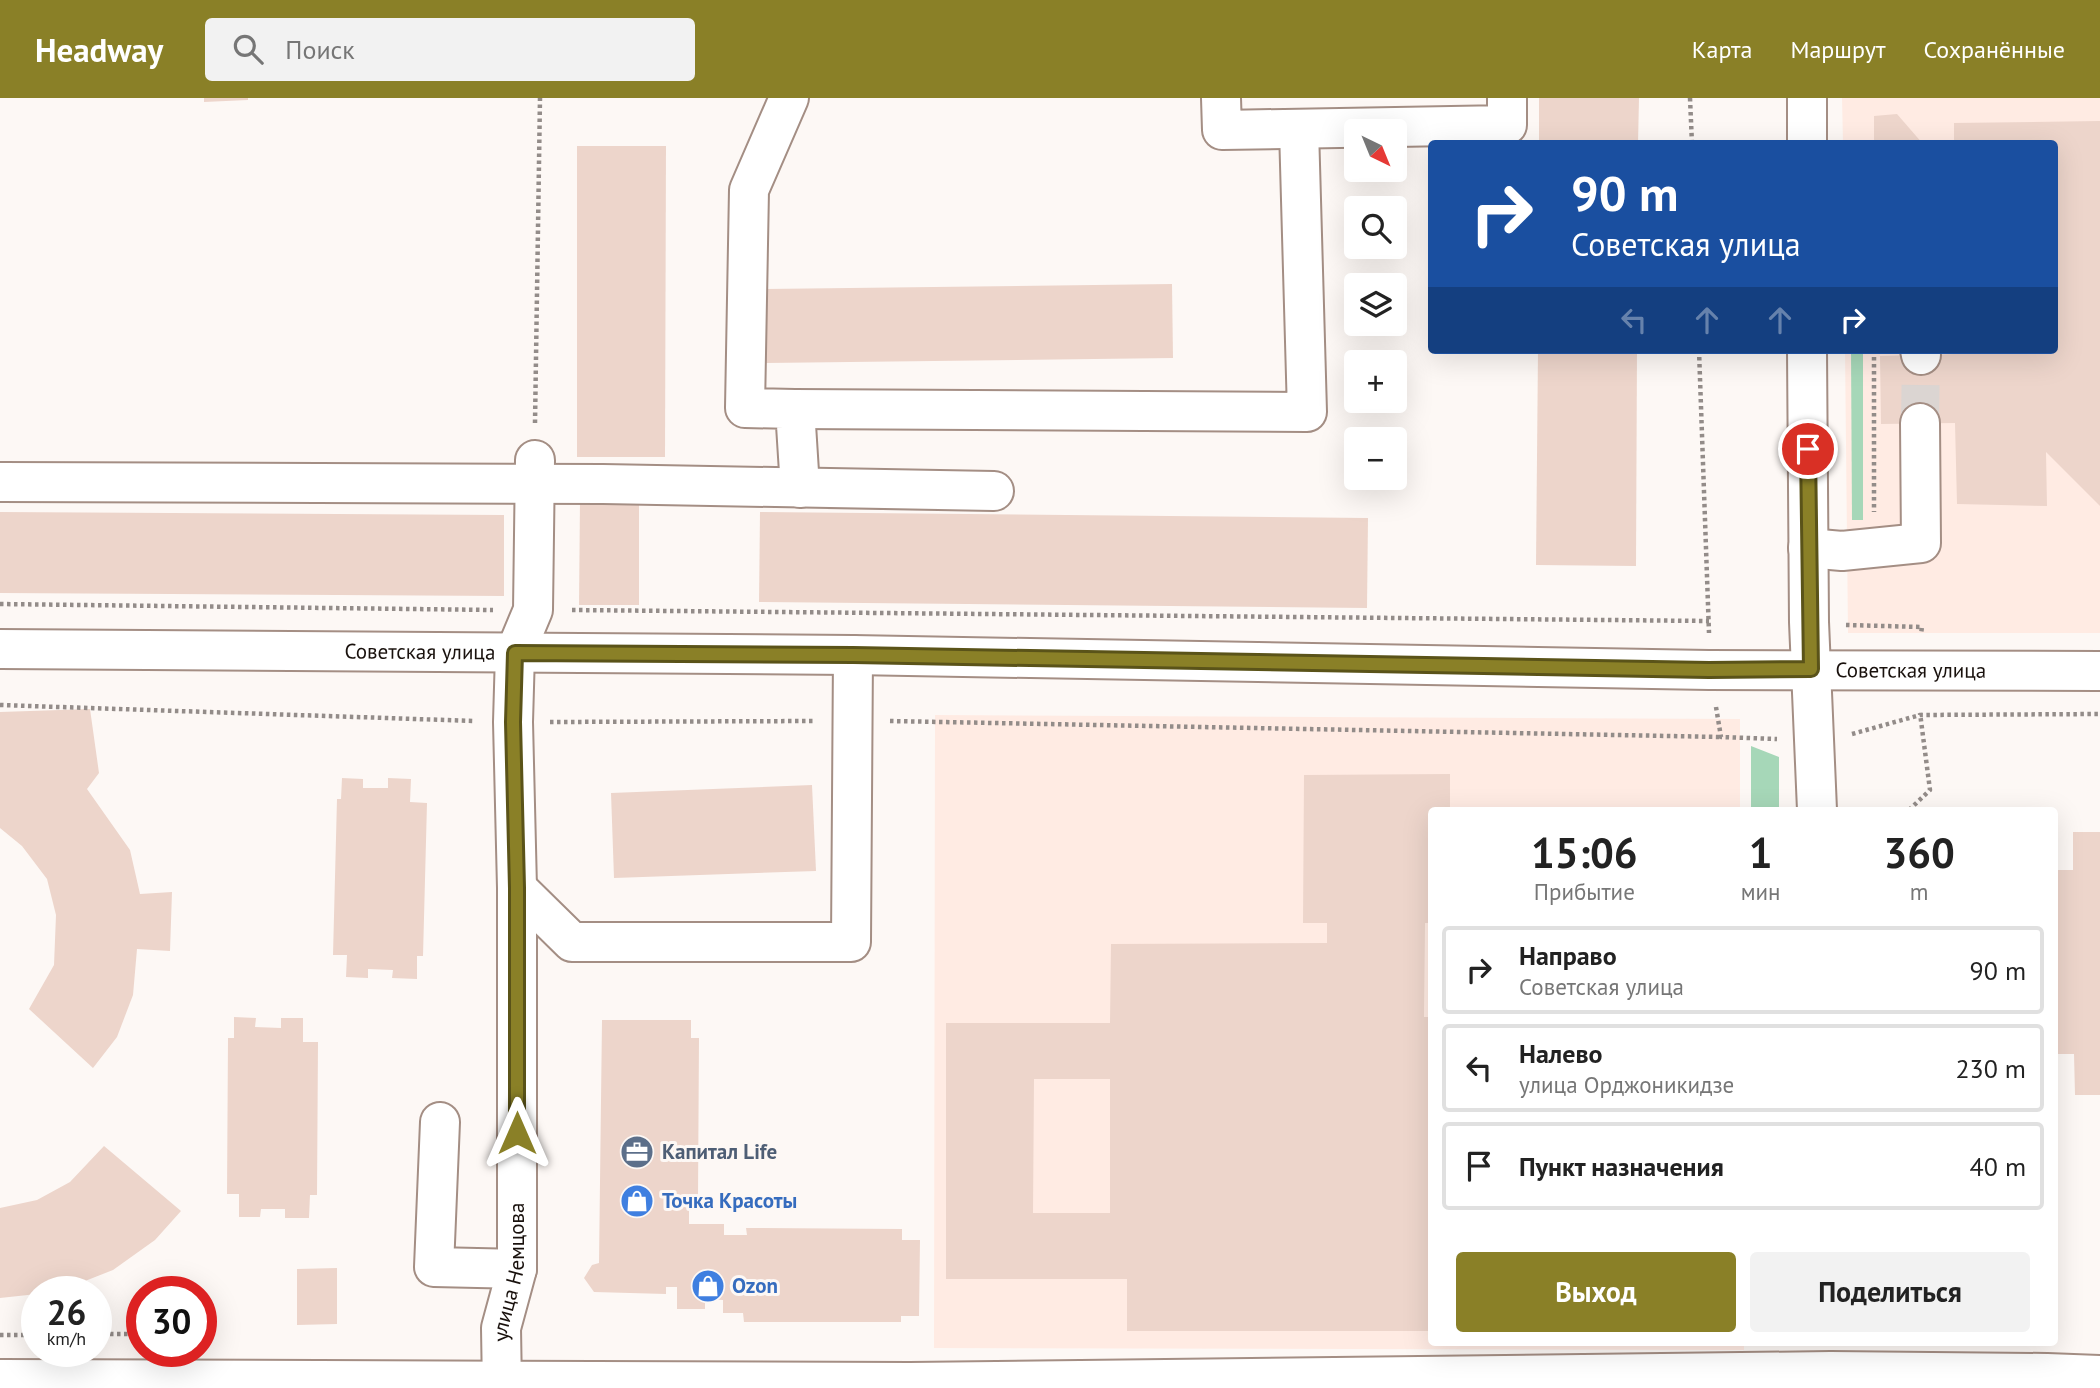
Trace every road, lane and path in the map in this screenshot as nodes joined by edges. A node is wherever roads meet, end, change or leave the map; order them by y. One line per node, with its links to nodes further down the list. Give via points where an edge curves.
1 (540, 98): 15 (path)
2 (789, 98): 13 (street, via 749,190 746,408)
3 (1221, 98): 7 (street, via 1222,130)
4 (1507, 98): 7 (street, via 1507,125)
5 (1690, 98): 8 (path)
6 (1807, 98): 9 (street)
7 (1299, 129): 13 (street, via 1307,412)
8 (1692, 140)
9 (1807, 140)
10 (1699, 354): 22 (path)
11 (1807, 354): 19 (street)
12 (1874, 354): 19 (path, via 1874,529)
13 (795, 409): 17 (street)
14 (1920, 423): 19 (street, via 1921,542)
15 (535, 472): 16 (street); 17 (street); 21 (street)
16 (0, 482)
17 (800, 488): 18 (street)
18 (994, 491)
19 (1825, 549): 27 (street)
20 (0, 604): 21 (path)
21 (533, 610): 22 (path); 25 (street)
22 (1709, 621): 28 (path)
23 (1841, 624): 29 (path, via 1922,627)
24 (0, 649): 25 (street, Советская улица)
25 (515, 653): 26 (street, Советская улица); 36 (street, улица Немцова)
26 (853, 655): 28 (street, Советская улица); 36 (street, via 851,942 572,942)
27 (1811, 669): 28 (street, Советская улица); 29 (street, Советская улица); 33 (street)
28 (1709, 670): 33 (path, via 1721,737)
29 (1921, 671): 30 (street, Советская улица); 32 (path)
30 (2100, 671)
31 (2100, 714): 32 (path)
32 (1920, 715): 33 (path); 35 (path, via 1930,790)
33 (1815, 741): 34 (street)
34 (1817, 807)
35 (1912, 807)
36 (517, 888): 38 (street, улица Немцова)
37 (440, 1122): 38 (street, via 435,1267)
38 (517, 1269): 45 (street, улица Немцова, via 501,1328)
39 (0, 1335): 40 (path)
40 (21, 1335)
41 (1832, 1367): 42 (street); 44 (street)
42 (2100, 1375)
43 (0, 1379): 45 (street)
44 (1460, 1382): 45 (street)
45 (501, 1384)

